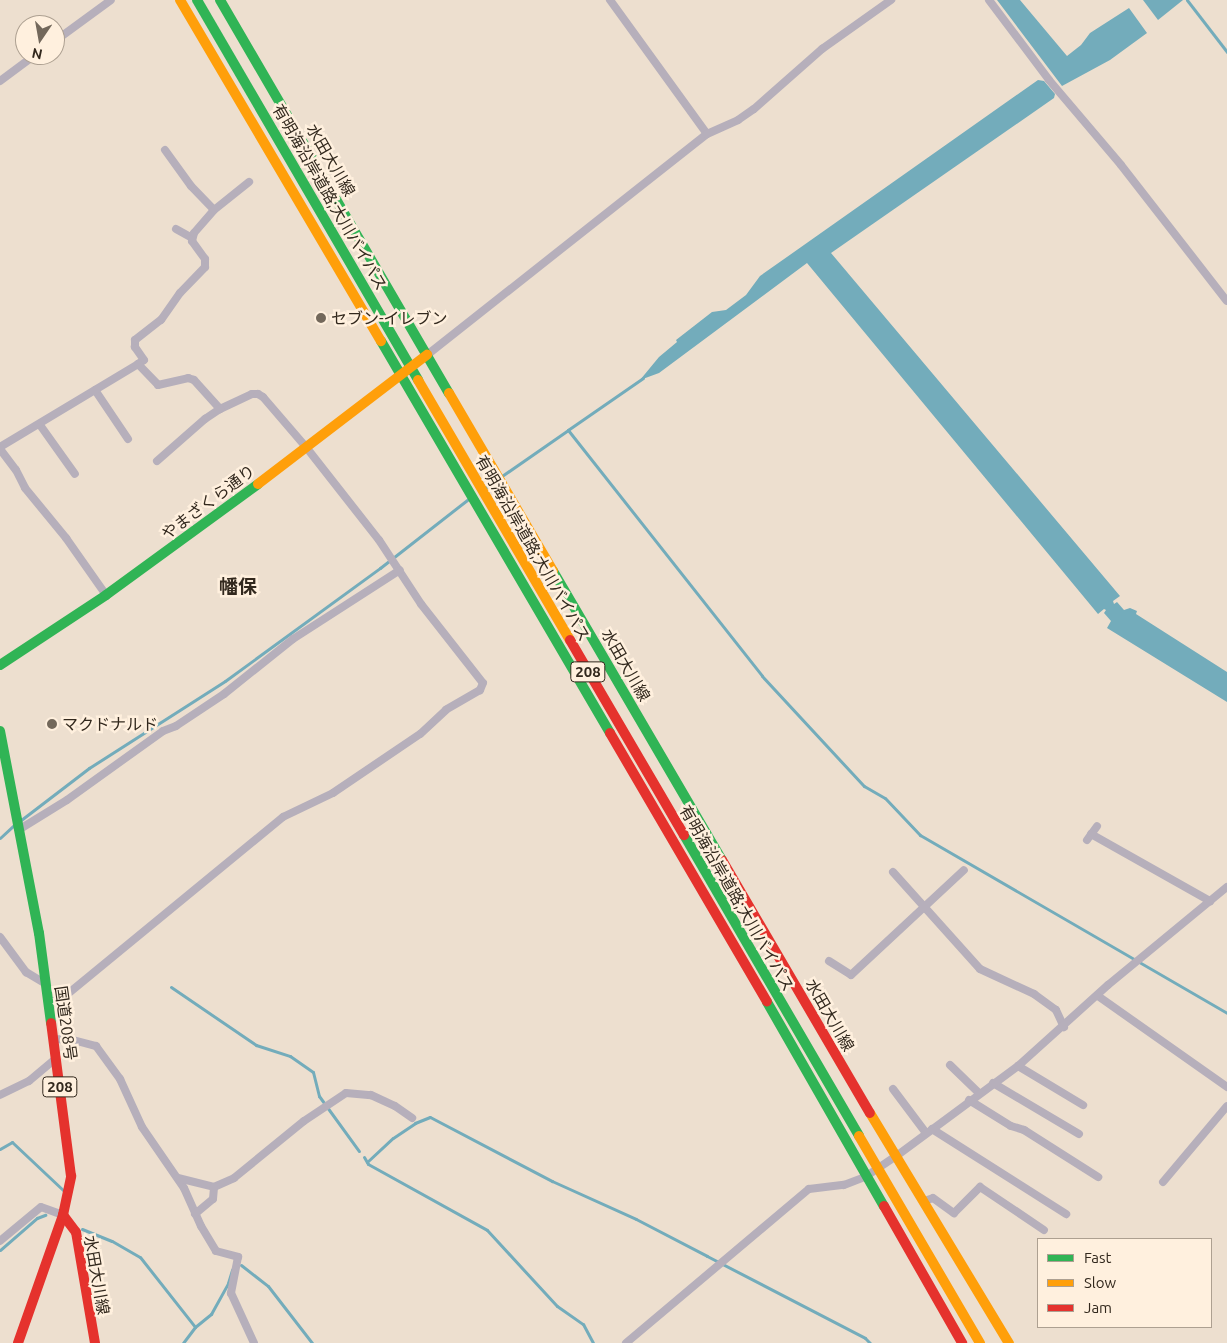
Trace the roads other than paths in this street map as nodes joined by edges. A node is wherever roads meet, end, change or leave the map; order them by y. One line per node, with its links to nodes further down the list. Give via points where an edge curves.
1 (111, 0): 9 (street)
2 (180, 0): 21 (main road)
3 (192, 0): 79 (main road, 有明海沿岸道路;大川バイパス / 208)
4 (197, 0): 80 (main road, 有明海沿岸道路;大川バイパス / 208)
5 (220, 0): 19 (main road, 水田大川線)
6 (610, 0): 12 (street)
7 (890, 0): 12 (street, via 822,49 754,109)
8 (989, 0): 18 (street, via 1049,80 1121,165)
9 (65, 33)
10 (22, 65): 11 (street)
11 (0, 81)
12 (707, 134): 19 (street)
13 (166, 150): 15 (street, via 191,186)
14 (249, 182): 15 (street)
15 (214, 210): 17 (street)
16 (176, 229): 17 (street)
17 (192, 238): 20 (street, via 205,259 205,267 180,293 161,320 135,340 135,347 144,360)
18 (1227, 301)
19 (427, 354): 21 (main road, やまざくら通り); 62 (main road, 水田大川線)
20 (138, 364): 22 (street); 23 (street, via 158,385 188,378 194,380)
21 (401, 375): 26 (main road, やまざくら通り); 63 (main road, via 714,910)
22 (95, 390): 24 (street); 25 (street)
23 (220, 410): 26 (street, via 258,394); 28 (street)
24 (40, 425): 27 (street); 29 (street)
25 (128, 440)
26 (306, 447): 30 (street); 31 (main road, やまざくら通り)
27 (0, 448): 31 (street, via 25,488 66,538)
28 (157, 461)
29 (75, 474)
30 (400, 570): 35 (street, via 293,640 224,694 163,731 67,800); 45 (street, via 421,604 483,686 333,793 283,817 60,1000)
31 (106, 595): 32 (main road, やまざくら通り)
32 (0, 665)
33 (0, 731): 35 (main road, 国道208号 / 208)
34 (1097, 826): 39 (street, via 1089,837)
35 (20, 827): 43 (main road, 国道208号 / 208)
36 (964, 870): 40 (street)
37 (893, 872): 40 (street)
38 (1227, 887): 39 (street)
39 (1210, 901): 44 (street)
40 (924, 906): 42 (street, via 851,975); 46 (street, via 980,969 1034,994 1056,1010)
41 (0, 937): 43 (street, via 26,972)
42 (829, 961)
43 (46, 984): 45 (main road, 国道208号 / 208)
44 (1098, 996): 46 (street); 52 (street)
45 (49, 1002): 47 (main road, 国道208号 / 208)
46 (1064, 1027): 50 (street)
47 (54, 1039): 48 (main road, 国道208号 / 208); 64 (street, via 96,1046 120,1079 142,1127)
48 (56, 1058): 55 (street, via 29,1081); 71 (main road, 国道208号 / 208, via 71,1176)
49 (950, 1065): 54 (street)
50 (1018, 1066): 51 (street); 57 (street)
51 (993, 1083): 54 (street); 61 (street)
52 (1227, 1087)
53 (893, 1089): 60 (street)
54 (979, 1093): 56 (street)
55 (0, 1095)
56 (969, 1100): 60 (street); 65 (street, via 1010,1126 1024,1130)
57 (1083, 1105)
58 (1227, 1106): 66 (street)
59 (412, 1118): 67 (street, via 396,1106 371,1095 346,1093 234,1178)
60 (929, 1131): 62 (street); 70 (street)
61 (1079, 1134)
62 (895, 1157): 63 (street); 68 (main road, 水田大川線)
63 (865, 1176): 77 (street, via 844,1185 809,1189); 78 (main road)
64 (178, 1178): 67 (street); 69 (street)
65 (1098, 1178)
66 (1163, 1182)
67 (214, 1187): 69 (street, via 212,1200)
68 (924, 1201): 72 (street, via 933,1198 954,1213 980,1187); 81 (main road, 水田大川線)
69 (195, 1214): 76 (street, via 216,1251 238,1257 231,1293)
70 (1066, 1214)
71 (63, 1215): 73 (street, via 41,1207); 74 (main road, 国道208号 / 208); 75 (main road, 水田大川線, via 76,1232)
72 (1044, 1230)
73 (0, 1241)
74 (18, 1343)
75 (95, 1343)
76 (254, 1343)
77 (626, 1343)
78 (962, 1343)
79 (974, 1343)
80 (980, 1343)
81 (1009, 1343)

